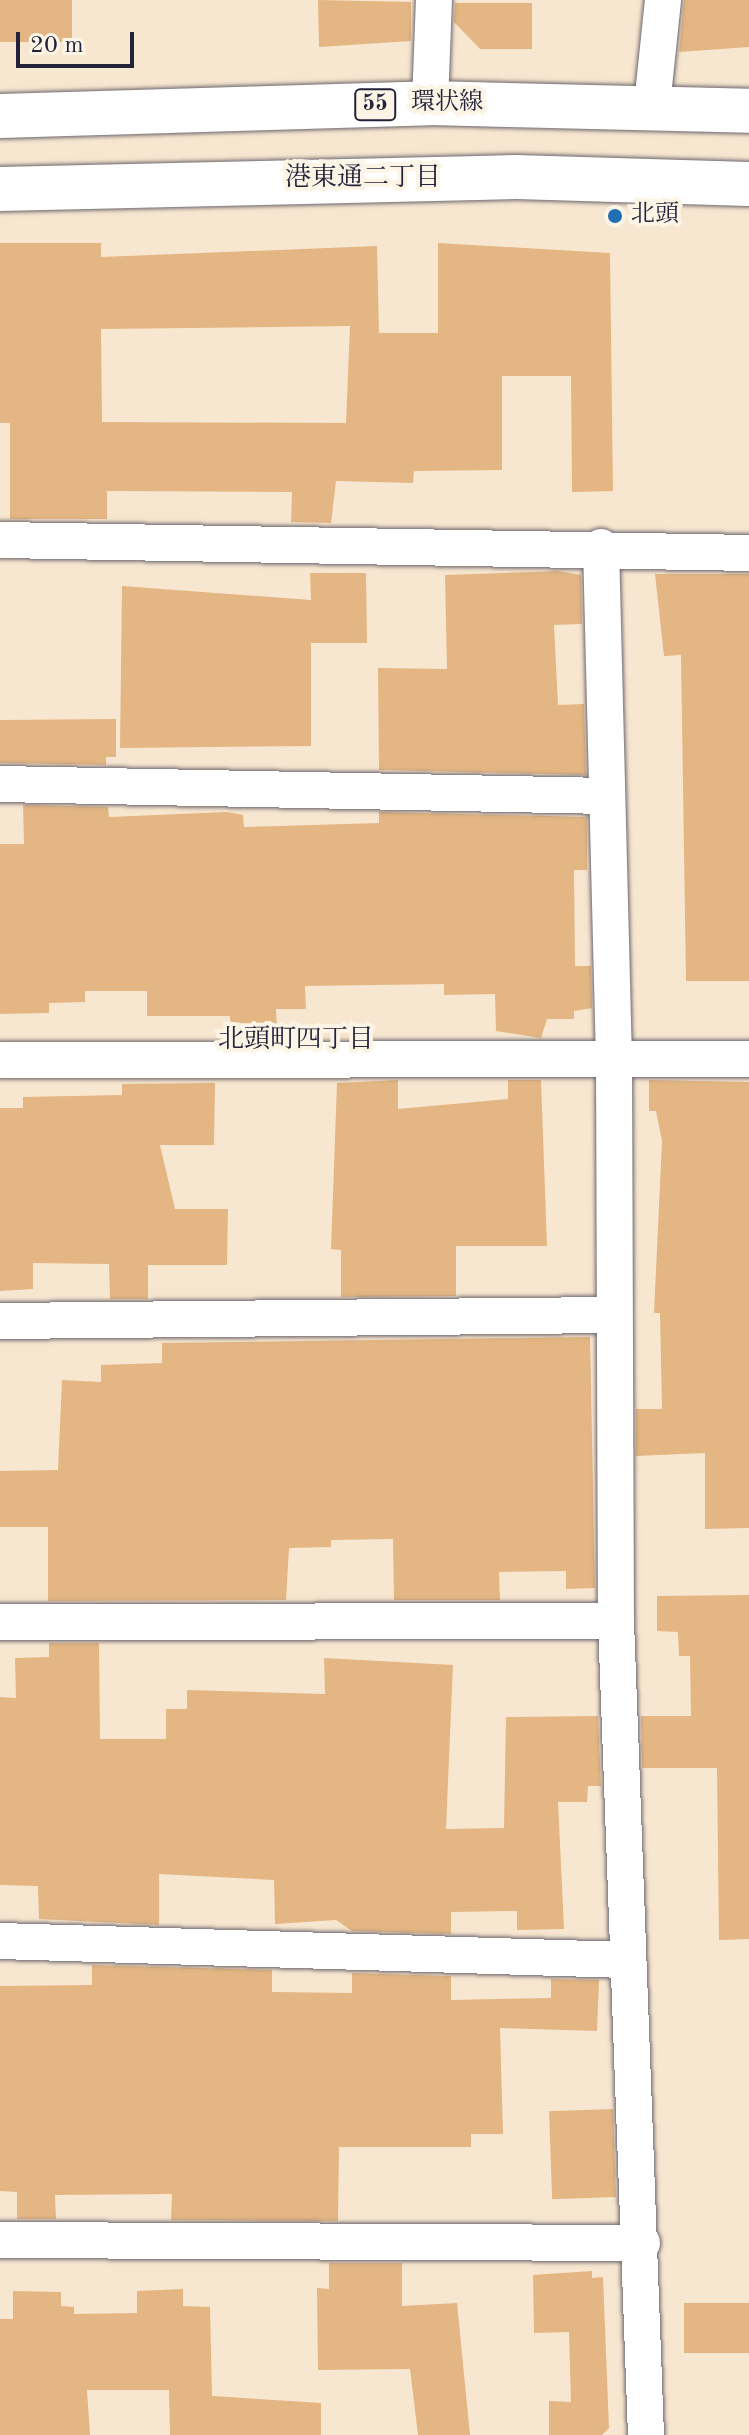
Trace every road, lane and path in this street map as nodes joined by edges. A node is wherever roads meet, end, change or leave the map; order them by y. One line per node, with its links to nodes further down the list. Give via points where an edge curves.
1 (434, 0): 3 (street)
2 (663, 0): 4 (street)
3 (430, 103): 4 (main road, 環状線 / 55); 6 (main road, 環状線 / 55)
4 (652, 105): 5 (main road, 環状線 / 55)
5 (749, 111)
6 (0, 116)
7 (749, 184): 8 (main road, via 516,177)
8 (0, 189)
9 (0, 540): 10 (street)
10 (601, 547): 11 (street); 13 (street)
11 (749, 553)
12 (0, 784): 13 (street)
13 (607, 796): 16 (street)
14 (749, 1059): 16 (street)
15 (0, 1060): 16 (street)
16 (614, 1061): 17 (street)
17 (614, 1315): 18 (street); 19 (street)
18 (0, 1321)
19 (616, 1621): 20 (street); 22 (street)
20 (0, 1622)
21 (0, 1941): 22 (street)
22 (627, 1960): 24 (street)
23 (0, 2240): 24 (street)
24 (642, 2243): 25 (street)
25 (646, 2435)

